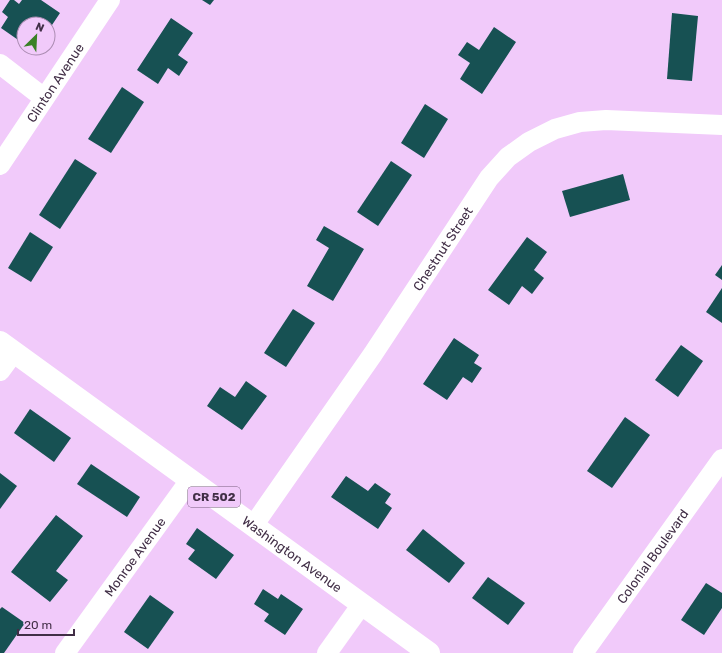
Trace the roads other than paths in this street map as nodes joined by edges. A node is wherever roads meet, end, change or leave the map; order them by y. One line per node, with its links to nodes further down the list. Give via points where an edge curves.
1 (110, 0): 3 (street, Clinton Avenue)
2 (0, 64): 3 (street)
3 (44, 98): 5 (street, Clinton Avenue)
4 (722, 125): 10 (street, Chestnut Street, via 606,120 580,122 555,129 529,142 508,157 489,178 373,354)
5 (0, 165)
6 (7, 347): 7 (street); 9 (main road, Washington Avenue / CR 502)
7 (0, 371)
8 (722, 459): 15 (street, Colonial Boulevard)
9 (190, 480): 10 (main road, Washington Avenue / CR 502); 12 (street, Monroe Avenue)
10 (253, 526): 11 (main road, Washington Avenue / CR 502)
11 (362, 604): 13 (street); 14 (main road, Washington Avenue / CR 502)
12 (65, 653)
13 (327, 653)
14 (429, 653)
15 (583, 653)

